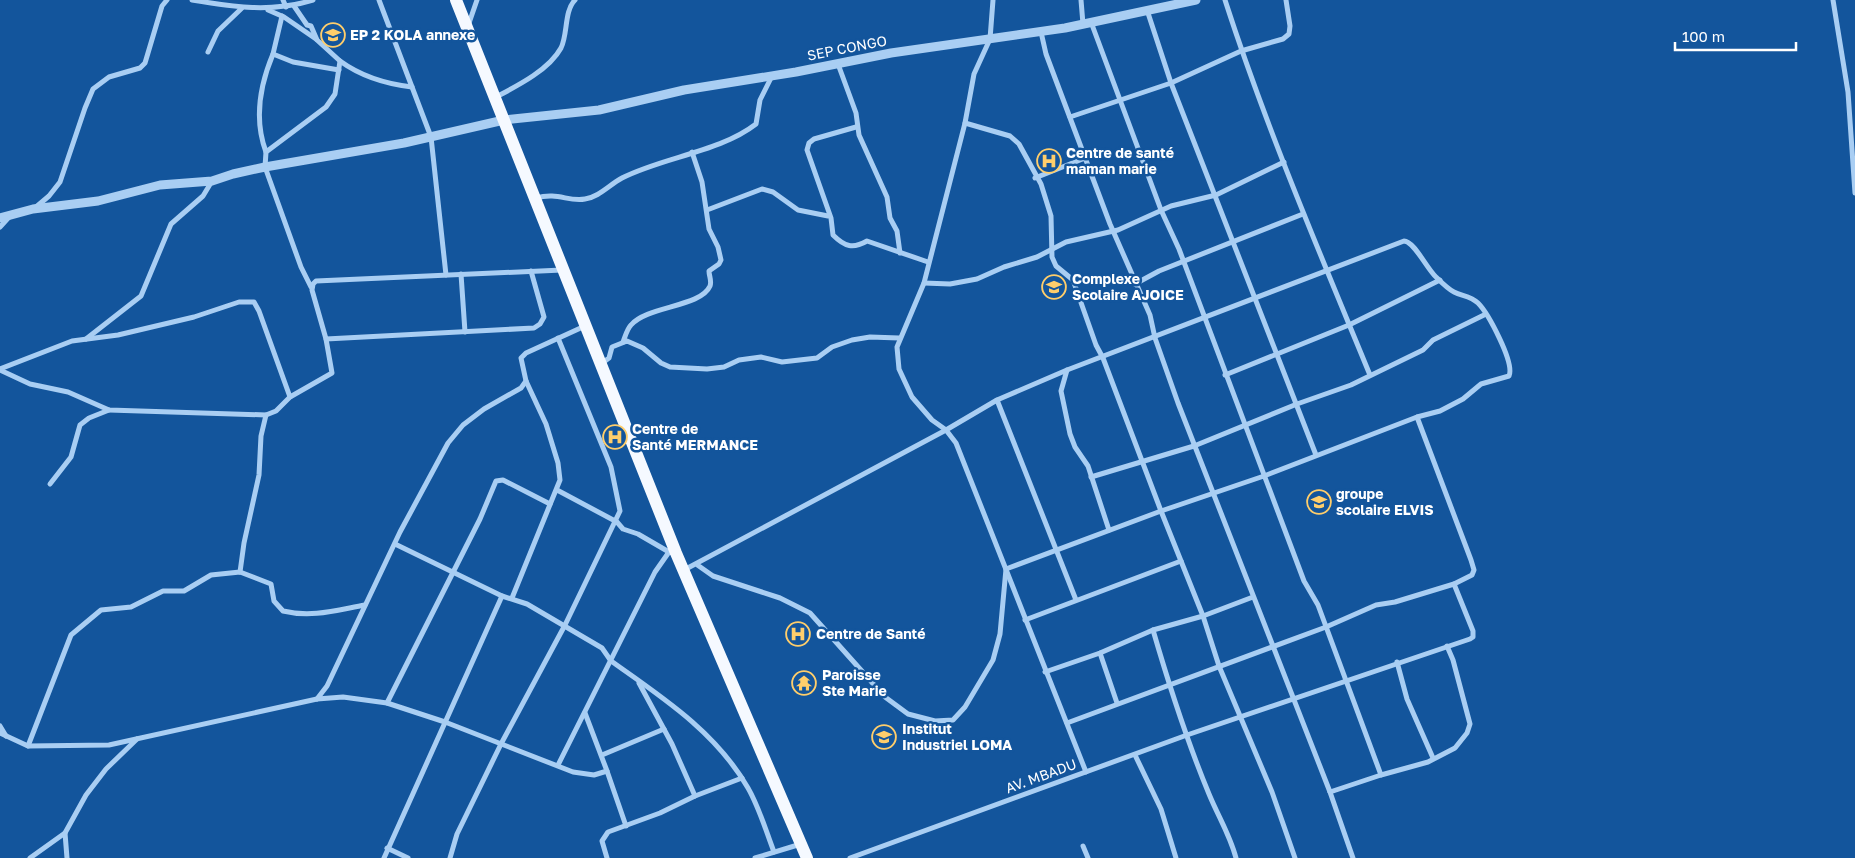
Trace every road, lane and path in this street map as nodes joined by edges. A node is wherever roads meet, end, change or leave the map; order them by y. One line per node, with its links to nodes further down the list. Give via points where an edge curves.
1 (167, 0): 52 (street, via 162,6 145,63 140,68 109,77 94,89 60,182)
2 (192, 0): 17 (street)
3 (283, 0): 16 (street)
4 (313, 0): 15 (street)
5 (379, 0): 34 (street)
6 (456, 0): 22 (main road)
7 (477, 0): 22 (street)
8 (575, 0): 35 (street, via 561,49 528,81)
9 (994, 0): 24 (street)
10 (1081, 0): 21 (street)
11 (1196, 0): 19 (street, SEP CONGO)
12 (1225, 0): 26 (street)
13 (1286, 0): 26 (street, via 1289,34 1276,43)
14 (1834, 0): 49 (street, via 1848,92)
15 (294, 6): 16 (street); 25 (street, via 311,26)
16 (286, 7): 18 (street)
17 (242, 8): 18 (street); 27 (street, via 218,31)
18 (266, 9): 20 (street)
19 (1147, 10): 21 (street, SEP CONGO); 33 (street)
20 (282, 16): 25 (street); 28 (street)
21 (1087, 23): 23 (street, SEP CONGO); 36 (street)
22 (468, 27): 35 (main road)
23 (1041, 32): 24 (street, SEP CONGO); 37 (street)
24 (990, 39): 30 (street, SEP CONGO); 39 (street, via 974,74)
25 (316, 40): 29 (street)
26 (1241, 51): 33 (street); 45 (street)
27 (208, 52)
28 (273, 54): 31 (street, via 306,66); 42 (street, via 264,77 258,119)
29 (340, 61): 31 (street); 34 (street, via 352,70 387,84)
30 (838, 64): 32 (street, SEP CONGO); 40 (street, via 856,113)
31 (339, 70): 42 (street, via 335,94 326,107)
32 (772, 76): 38 (street, SEP CONGO, via 684,90 600,110); 43 (street, via 760,100 756,124 732,139)
33 (1171, 83): 36 (street); 50 (street)
34 (412, 87): 41 (street)
35 (496, 97): 38 (main road)
36 (1122, 101): 37 (street); 54 (street)
37 (1070, 117): 44 (street)
38 (504, 120): 41 (street, SEP CONGO); 51 (main road)
39 (965, 123): 47 (street, via 1010,136 1020,144); 64 (street)
40 (856, 127): 57 (street, via 809,143 807,150); 63 (street, via 884,189)
41 (431, 137): 46 (street, SEP CONGO); 70 (street)
42 (266, 152): 46 (street)
43 (692, 152): 51 (street, via 623,178 593,197 578,200 548,195); 53 (street)
44 (1085, 158): 47 (street); 60 (street)
45 (1284, 162): 50 (street); 55 (street)
46 (265, 167): 48 (street, SEP CONGO); 74 (street, via 301,267)
47 (1035, 178): 62 (street, via 1041,184 1051,216)
48 (212, 181): 52 (street, SEP CONGO, via 160,186 98,201); 84 (street, via 204,196 171,224 141,296)
49 (1855, 193)
50 (1216, 195): 54 (street); 61 (street)
51 (533, 198): 66 (main road)
52 (33, 209): 56 (street, SEP CONGO)
53 (707, 210): 57 (street, via 762,189 773,192 798,210); 86 (street, via 709,229 721,260 709,271 709,288 686,302 644,316 631,325)
54 (1161, 210): 60 (street); 65 (street)
55 (1304, 214): 61 (street); 67 (street)
56 (11, 215): 58 (street, SEP CONGO); 59 (street)
57 (828, 216): 63 (street, via 833,235 850,247 867,241)
58 (0, 218)
59 (0, 227)
60 (1113, 232): 62 (street, via 1079,238); 73 (street)
61 (1233, 242): 65 (street); 75 (street)
62 (1050, 250): 72 (street, via 964,283); 88 (street, via 1056,266 1073,280)
63 (900, 253): 64 (street)
64 (928, 262): 72 (street)
65 (1182, 262): 73 (street); 77 (street)
66 (563, 270): 68 (street); 79 (main road)
67 (1328, 270): 71 (street, via 1409,241 1426,267); 75 (street); 78 (street)
68 (531, 271): 69 (street); 80 (street, via 543,308 544,317 540,324 524,329)
69 (461, 274): 70 (street); 80 (street)
70 (446, 275): 74 (street, via 327,280 316,281)
71 (1440, 280): 76 (street, via 1452,292 1473,299); 78 (street)
72 (924, 282): 82 (street)
73 (1135, 284): 83 (street, via 1150,315)
74 (312, 287): 85 (street)
75 (1255, 298): 77 (street); 87 (street)
76 (1484, 315): 93 (street, via 1433,340 1423,350); 100 (street, via 1506,352 1509,376 1481,384 1463,399 1440,411)
77 (1204, 319): 83 (street); 92 (street)
78 (1349, 325): 87 (street); 93 (street)
79 (585, 326): 81 (street); 89 (main road)
80 (465, 332): 85 (street)
81 (558, 338): 94 (street, via 522,356); 113 (street, via 611,467 620,510)
82 (899, 338): 86 (street, via 852,340 832,347 817,358 782,362 761,357 707,368 670,367 644,348); 102 (street, via 897,359 912,397 932,420)
83 (1155, 338): 88 (street); 103 (street)
84 (85, 339): 90 (street, via 64,343); 95 (street, via 164,325 239,302 254,302)
85 (326, 339): 95 (street, via 332,373)
86 (623, 342): 89 (street, via 612,347 609,358)
87 (1278, 354): 92 (street); 97 (street)
88 (1103, 358): 91 (street); 105 (street)
89 (601, 364): 117 (main road)
90 (0, 370): 98 (street, via 30,384 68,392)
91 (1066, 370): 96 (street); 106 (street, via 1061,391 1070,434)
92 (1225, 375): 101 (street)
93 (1370, 375): 97 (street)
94 (526, 381): 109 (street, via 546,424 558,463); 115 (street, via 521,388 463,425 448,443)
95 (290, 398): 99 (street, via 276,411)
96 (997, 400): 102 (street); 116 (street)
97 (1297, 404): 101 (street); 104 (street)
98 (109, 410): 99 (street); 108 (street, via 80,425 70,457)
99 (266, 415): 123 (street, via 261,436 259,475)
100 (1417, 417): 104 (street); 124 (street, via 1474,568 1472,575)
101 (1244, 424): 103 (street); 107 (street)
102 (946, 430): 119 (street); 120 (street, via 956,443)
103 (1194, 446): 105 (street); 110 (street)
104 (1316, 455): 107 (street)
105 (1142, 461): 106 (street); 112 (street)
106 (1091, 476): 114 (street)
107 (1264, 476): 110 (street); 133 (street, via 1304,581)
108 (50, 484)
109 (558, 490): 111 (street); 113 (street)
110 (1213, 494): 112 (street); 126 (street)
111 (550, 504): 121 (street, via 498,480); 127 (street)
112 (1160, 510): 114 (street); 118 (street)
113 (617, 522): 117 (street, via 623,529); 132 (street)
114 (1109, 530): 116 (street)
115 (395, 544): 121 (street); 129 (street)
116 (1058, 549): 120 (street); 128 (street)
117 (673, 553): 122 (main road); 138 (street, via 655,572)
118 (1181, 561): 128 (street); 130 (street)
119 (696, 564): 120 (street, via 713,576 780,598 810,613 895,706 908,714 945,722 958,716 992,660 1000,634); 122 (street)
120 (1006, 569): 131 (street)
121 (453, 570): 125 (street); 147 (street)
122 (684, 570): 173 (main road)
123 (240, 572): 129 (street, via 270,584 274,601 283,612 309,615); 160 (street, via 211,574 184,591 163,591 131,606 100,610 70,635)
124 (1454, 584): 133 (street, via 1376,605); 135 (street, AV. MBADU, via 1474,634 1470,639)
125 (502, 596): 127 (street); 151 (street)
126 (1253, 597): 130 (street); 136 (street)
127 (512, 598): 132 (street)
128 (1076, 600): 131 (street)
129 (365, 605): 145 (street, via 327,686)
130 (1204, 616): 134 (street); 140 (street)
131 (1025, 620): 141 (street)
132 (566, 625): 138 (street, via 602,648); 159 (street)
133 (1326, 627): 136 (street); 143 (street)
134 (1153, 630): 137 (street); 144 (street)
135 (1447, 646): 139 (street, AV. MBADU); 163 (street, via 1470,726 1455,748)
136 (1273, 647): 140 (street); 146 (street)
137 (1100, 653): 141 (street); 148 (street)
138 (611, 661): 142 (street); 149 (street)
139 (1397, 662): 143 (street, AV. MBADU); 163 (street, via 1407,699)
140 (1219, 666): 144 (street); 150 (street)
141 (1045, 672): 152 (street)
142 (638, 680): 154 (street); 168 (street, via 691,718)
143 (1346, 681): 146 (street, AV. MBADU); 167 (street)
144 (1170, 685): 148 (street); 156 (street)
145 (317, 699): 147 (street); 158 (street)
146 (1294, 699): 150 (street, AV. MBADU); 169 (street)
147 (388, 703): 151 (street)
148 (1117, 703): 152 (street)
149 (585, 713): 161 (street); 164 (street)
150 (1242, 718): 156 (street, AV. MBADU); 189 (street)
151 (445, 722): 159 (street); 175 (street)
152 (1066, 723): 166 (street)
153 (0, 726): 157 (street)
154 (664, 729): 161 (street); 170 (street)
155 (0, 733): 157 (street)
156 (1187, 735): 162 (street, AV. MBADU); 188 (street)
157 (6, 737): 160 (street)
158 (137, 739): 160 (street, via 109,745); 172 (street, via 106,769)
159 (501, 744): 164 (street); 181 (street, via 457,834)
160 (28, 746)
161 (602, 755): 165 (street)
162 (1136, 755): 166 (street, AV. MBADU); 187 (street, via 1161,809)
163 (1433, 758): 167 (street, via 1424,764)
164 (558, 765): 165 (street, via 573,772 594,775)
165 (607, 771): 171 (street)
166 (1086, 772): 185 (street, AV. MBADU)
167 (1381, 775): 169 (street)
168 (742, 778): 170 (street); 176 (street)
169 (1330, 792): 190 (street)
170 (695, 796): 171 (street, via 660,814)
171 (626, 826): 182 (street, via 608,832 604,837 602,846)
172 (64, 833): 177 (street); 178 (street)
173 (802, 843): 176 (street); 184 (main road)
174 (1083, 846): 186 (street)
175 (387, 848): 179 (street); 180 (street)
176 (774, 852): 183 (street)
177 (30, 858)
178 (67, 858)
179 (384, 858)
180 (408, 858)
181 (450, 858)
182 (607, 858)
183 (755, 858)
184 (807, 858)
185 (850, 858)
186 (1088, 858)
187 (1176, 858)
188 (1236, 858)
189 (1294, 858)
190 (1353, 858)

